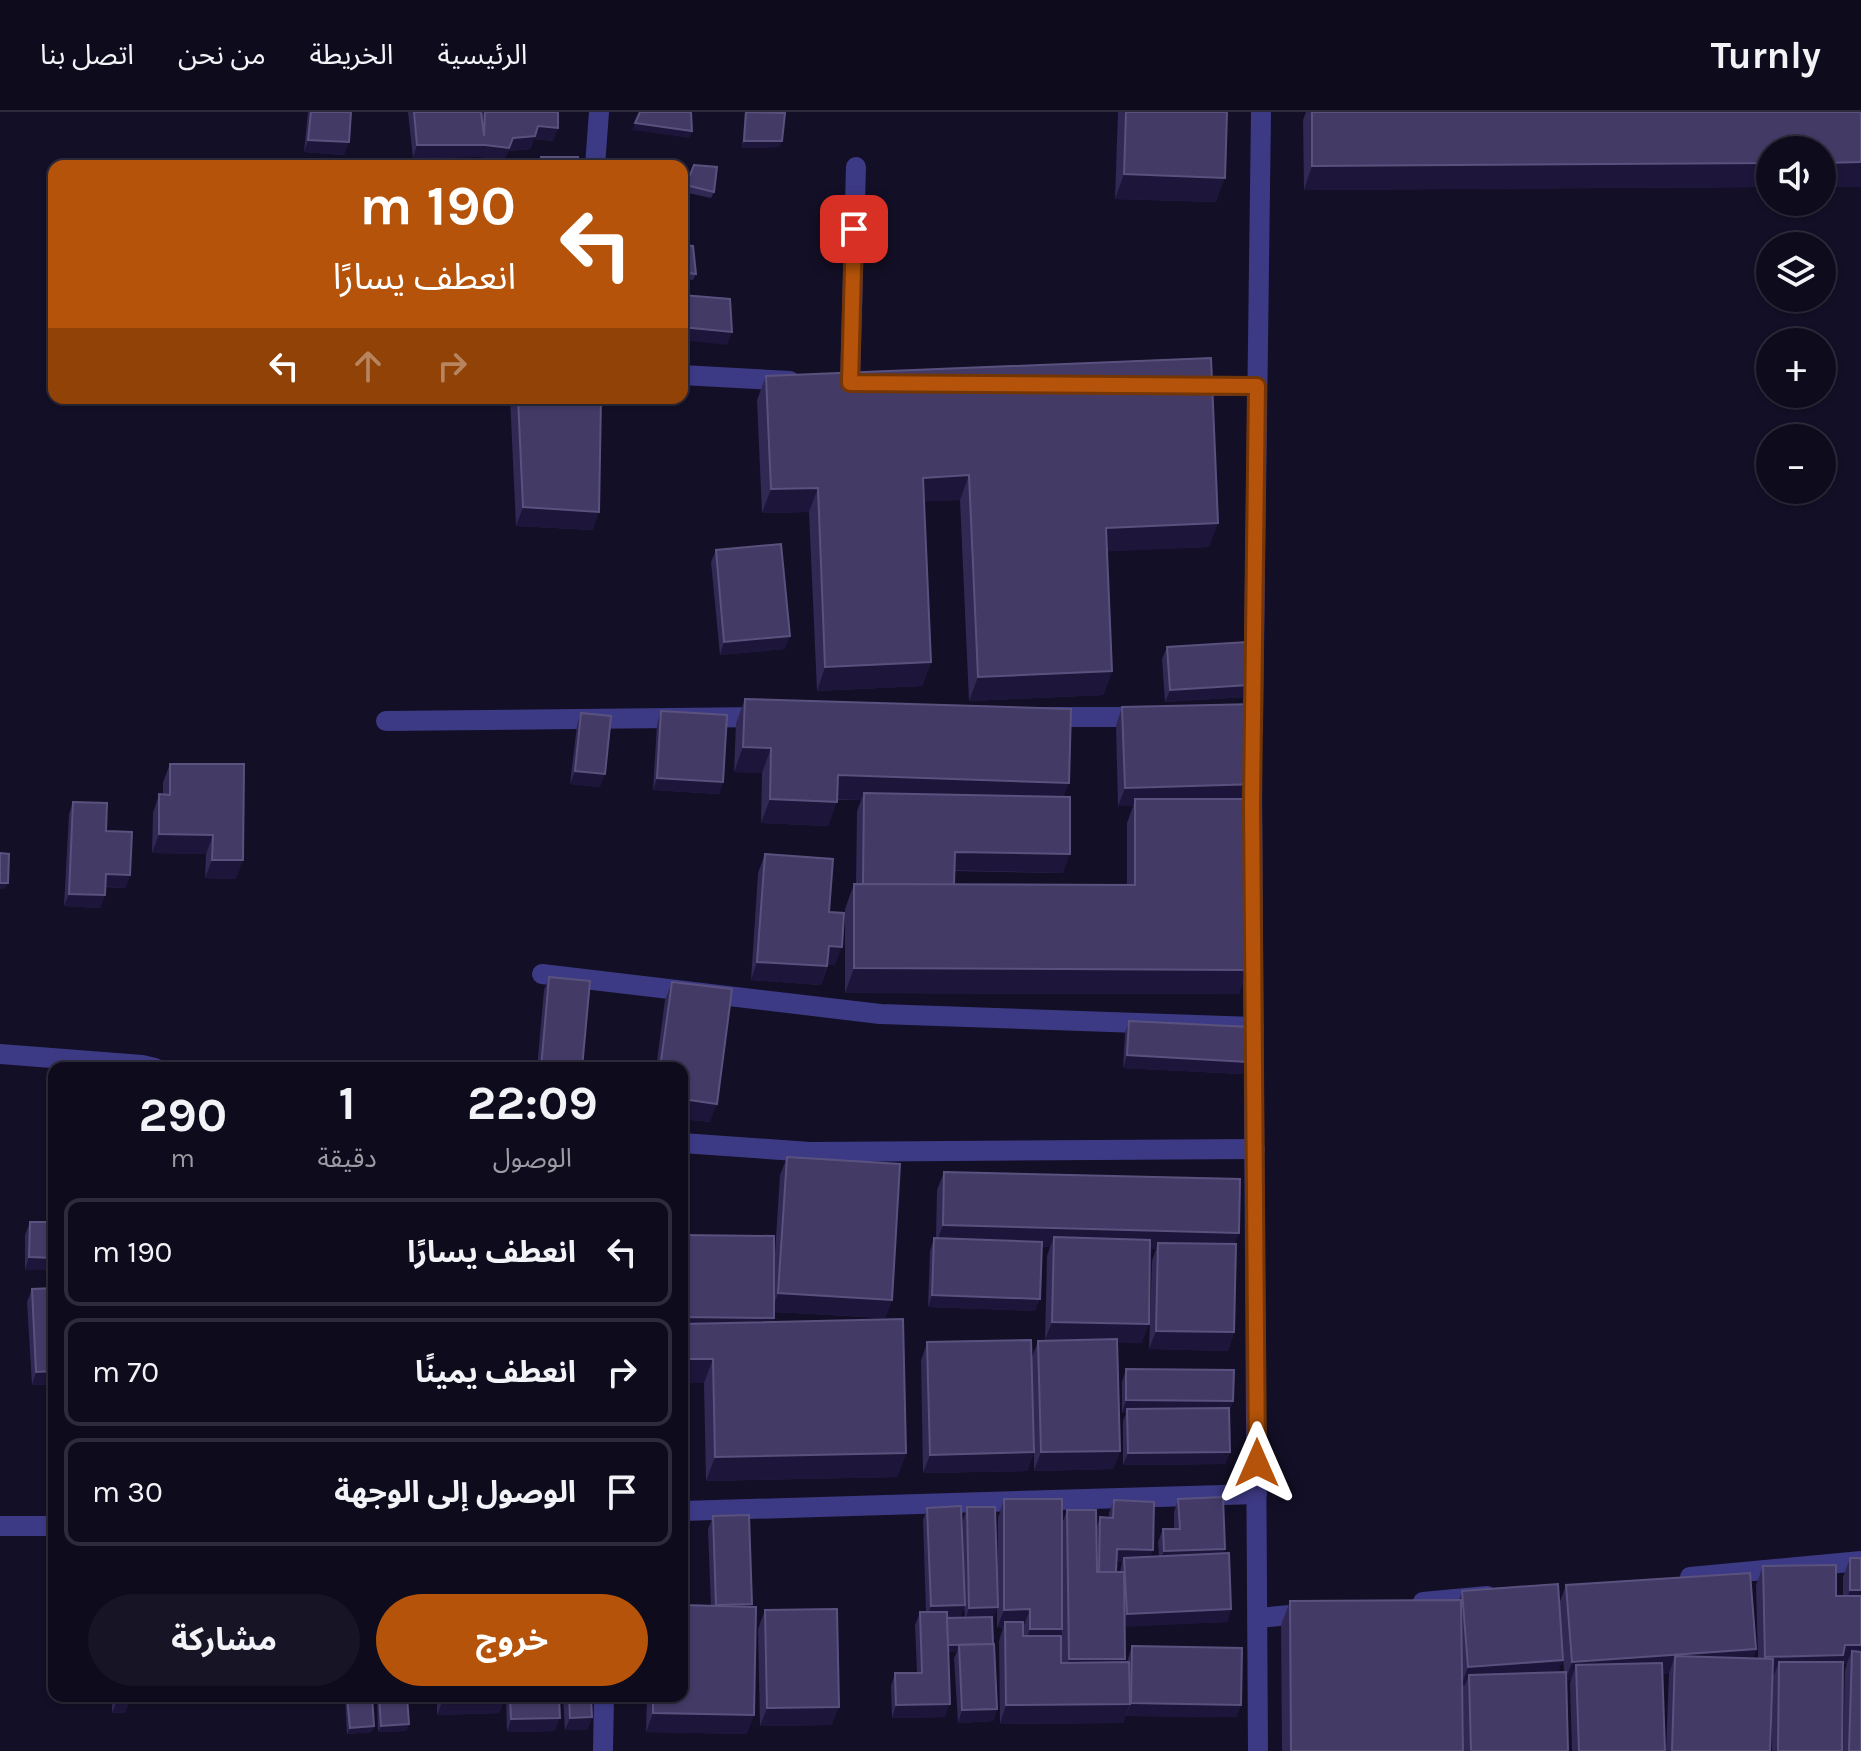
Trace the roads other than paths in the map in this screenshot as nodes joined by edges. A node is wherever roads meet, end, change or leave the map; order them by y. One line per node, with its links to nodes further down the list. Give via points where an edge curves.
1 (599, 112): 3 (street)
2 (1261, 112): 9 (street)
3 (595, 160)
4 (856, 167): 7 (street)
5 (688, 375): 6 (street)
6 (804, 382)
7 (850, 383)
8 (1163, 386): 9 (street)
9 (1257, 386): 15 (street, via 1245,718 1252,753)
10 (779, 717): 13 (street)
11 (1031, 717): 12 (street)
12 (1158, 717)
13 (386, 721)
14 (542, 974): 15 (street, via 880,1014)
15 (1254, 1027): 19 (street)
16 (0, 1054): 17 (street)
17 (90, 1062)
18 (688, 1143): 19 (street, via 810,1152)
19 (1255, 1149): 20 (street)
20 (1257, 1494): 21 (street); 29 (street)
21 (688, 1511)
22 (0, 1526): 23 (street)
23 (48, 1526)
24 (1861, 1561): 25 (street)
25 (1670, 1579)
26 (1512, 1594): 27 (street)
27 (1401, 1604)
28 (1337, 1610): 29 (street)
29 (1258, 1618): 32 (street)
30 (604, 1702): 31 (street)
31 (603, 1751)
32 (1258, 1751)

